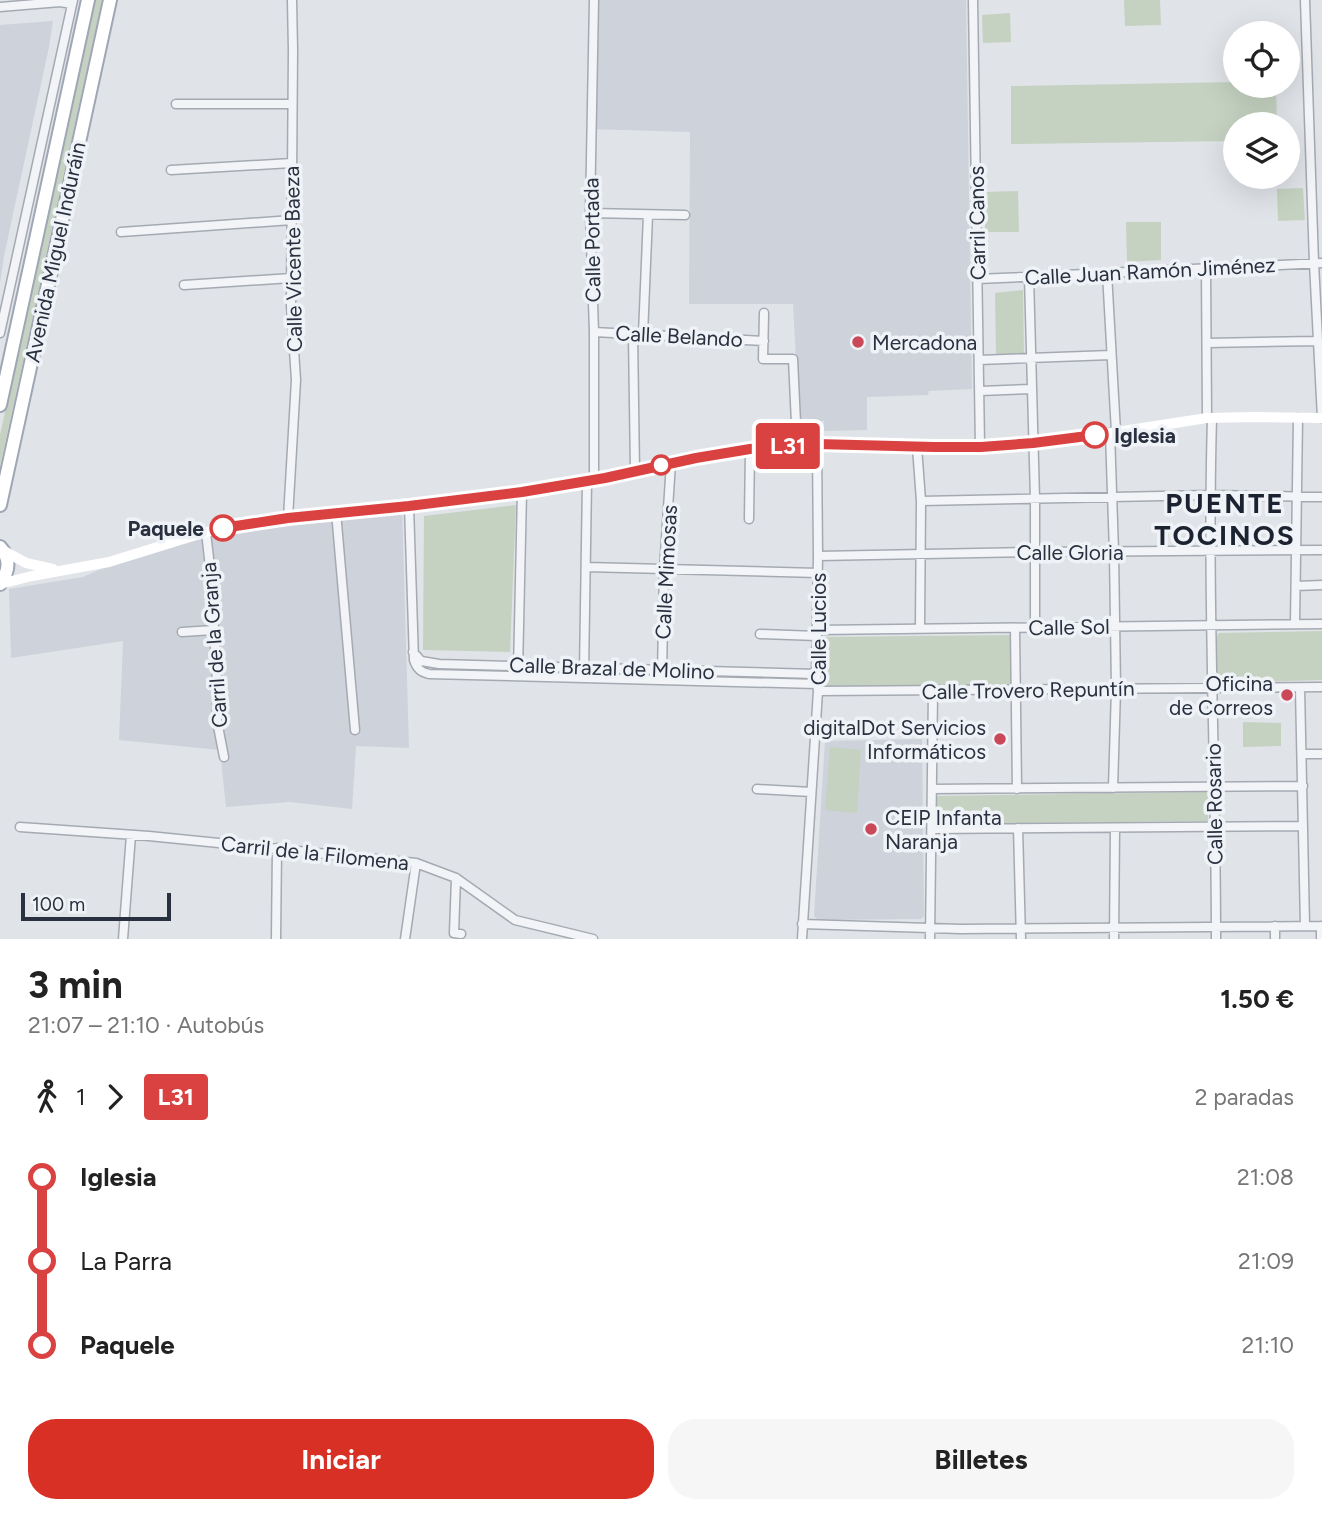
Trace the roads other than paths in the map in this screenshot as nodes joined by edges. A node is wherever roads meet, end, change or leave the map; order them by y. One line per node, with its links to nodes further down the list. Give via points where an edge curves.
1 (88, 0): 38 (main road, Avenida Miguel Induráin)
2 (110, 0): 59 (main road, Avenida Miguel Induráin)
3 (292, 0): 10 (street, Calle Vicente Baeza)
4 (594, 0): 13 (street, Calle Portada)
5 (974, 0): 23 (street, Carril Canos)
6 (1306, 0): 18 (street)
7 (72, 2): 8 (street); 27 (street)
8 (0, 7)
9 (176, 104): 10 (street)
10 (292, 104): 11 (street, Calle Vicente Baeza)
11 (292, 163): 12 (street); 16 (street, Calle Vicente Baeza)
12 (171, 170)
13 (590, 213): 14 (street); 26 (street, Calle Portada)
14 (648, 215): 15 (street); 29 (street)
15 (685, 215)
16 (292, 220): 17 (street); 22 (street, Calle Vicente Baeza)
17 (121, 232)
18 (1318, 263): 19 (street, Calle Juan Ramón Jiménez); 31 (street)
19 (1206, 268): 20 (street, Calle Juan Ramón Jiménez); 32 (street, Calle Rosario)
20 (1107, 273): 21 (street, Calle Juan Ramón Jiménez); 33 (street)
21 (1029, 276): 23 (street, Calle Juan Ramón Jiménez); 34 (street)
22 (291, 278): 24 (street); 62 (street, Calle Vicente Baeza, via 296,380)
23 (978, 279): 35 (street, Carril Canos)
24 (184, 285)
25 (764, 313): 30 (street, Calle Belando)
26 (594, 332): 28 (street, Calle Belando); 51 (street, Calle Portada)
27 (0, 333)
28 (633, 334): 29 (street, Calle Belando); 50 (street)
29 (643, 335): 30 (street, Calle Belando)
30 (764, 341): 45 (street, Calle Belando, via 763,359 793,359)
31 (1318, 341): 32 (street); 41 (street)
32 (1206, 343): 39 (street, Calle Rosario)
33 (1111, 355): 34 (street); 42 (street)
34 (1031, 358): 35 (street); 36 (street)
35 (979, 360): 37 (street, Carril Canos)
36 (1032, 389): 37 (street); 43 (street)
37 (980, 391): 47 (street, Carril Canos)
38 (0, 405)
39 (1210, 418): 40 (main road); 42 (main road); 53 (street, Calle Rosario)
40 (1298, 418): 41 (main road); 54 (street)
41 (1322, 418)
42 (1113, 433): 43 (main road); 55 (street)
43 (1033, 443): 47 (main road); 57 (street)
44 (817, 444): 45 (main road); 46 (main road); 72 (street, Calle Lucios)
45 (797, 445): 48 (main road)
46 (917, 447): 47 (main road); 58 (street)
47 (981, 447)
48 (750, 449): 49 (main road); 63 (street)
49 (671, 463): 50 (main road); 74 (street, Calle Mimosas)
50 (635, 472): 51 (main road)
51 (591, 480): 52 (main road); 73 (street, Calle Portada)
52 (522, 492): 60 (main road); 92 (street)
53 (1210, 495): 54 (street); 55 (street); 68 (street, Calle Rosario)
54 (1297, 496): 56 (street); 66 (street)
55 (1112, 497): 57 (street); 70 (street)
56 (1322, 497)
57 (1035, 499): 58 (street); 69 (street)
58 (921, 501): 71 (street)
59 (0, 505)
60 (409, 506): 61 (main road); 91 (street)
61 (336, 512): 62 (main road); 106 (street)
62 (288, 518): 64 (main road)
63 (749, 519)
64 (206, 532): 75 (main road, via 109,562); 87 (street, Carril de la Granja)
65 (2, 549): 75 (main road, via 32,565); 77 (main road, via 8,565)
66 (1297, 550): 67 (street, Calle Gloria); 68 (street, Calle Gloria); 79 (street)
67 (1322, 550)
68 (1210, 551): 70 (street, Calle Gloria); 82 (street, Calle Rosario)
69 (1035, 552): 70 (street, Calle Gloria); 71 (street, Calle Gloria); 83 (street)
70 (1114, 552): 84 (street)
71 (922, 554): 72 (street, Calle Gloria); 85 (street)
72 (818, 556): 76 (street, Calle Lucios)
73 (586, 567): 74 (street); 93 (street, Calle Portada)
74 (664, 569): 76 (street); 94 (street, Calle Mimosas)
75 (62, 570): 77 (main road)
76 (818, 573): 89 (street, Calle Lucios)
77 (0, 584)
78 (1322, 585): 79 (street)
79 (1296, 586): 80 (street)
80 (1295, 624): 81 (street, Calle Sol); 82 (street, Calle Sol)
81 (1322, 624)
82 (1210, 625): 84 (street, Calle Sol); 101 (street, Calle Rosario)
83 (1035, 627): 84 (street, Calle Sol); 86 (street, Calle Sol)
84 (1115, 627): 103 (street)
85 (920, 628): 86 (street, Calle Sol); 89 (street, Calle Sol)
86 (1015, 628): 104 (street)
87 (214, 630): 88 (street); 109 (street, Carril de la Granja, via 217,721)
88 (182, 632)
89 (817, 633): 90 (street, Calle Sol); 95 (street, Calle Lucios)
90 (760, 634)
91 (413, 652): 92 (street, Calle Brazal de Molino, via 426,663); 96 (street, Calle Trovero Repuntín, via 416,666 429,674)
92 (518, 666): 93 (street, Calle Brazal de Molino); 96 (street)
93 (584, 668): 94 (street, Calle Brazal de Molino); 97 (street, Calle Portada)
94 (662, 670): 95 (street, Calle Brazal de Molino); 98 (street, Calle Mimosas)
95 (816, 674): 100 (street, Calle Lucios)
96 (518, 677): 97 (street, Calle Trovero Repuntín)
97 (584, 678): 98 (street, Calle Trovero Repuntín)
98 (662, 680): 100 (street, Calle Trovero Repuntín)
99 (1322, 687): 102 (street, Calle Trovero Repuntín)
100 (817, 688): 105 (street, Calle Trovero Repuntín); 116 (street, Calle Lucios)
101 (1212, 688): 102 (street, Calle Trovero Repuntín); 103 (street, Calle Trovero Repuntín); 111 (street, Calle Rosario)
102 (1300, 688): 107 (street)
103 (1116, 689): 104 (street, Calle Trovero Repuntín); 112 (street)
104 (1016, 690): 105 (street, Calle Trovero Repuntín); 115 (street)
105 (933, 691): 114 (street)
106 (355, 730)
107 (1302, 754): 108 (street); 110 (street)
108 (1322, 754)
109 (224, 757)
110 (1303, 786): 111 (street); 119 (street)
111 (1214, 787): 112 (street); 118 (street, Calle Rosario)
112 (1113, 788): 115 (street)
113 (757, 789): 116 (street)
114 (932, 789): 115 (street); 122 (street)
115 (1017, 789)
116 (811, 792): 127 (street, Calle Lucios)
117 (20, 827): 123 (street, Carril de la Filomena)
118 (1214, 827): 119 (street); 121 (street); 132 (street, Calle Rosario)
119 (1303, 827): 129 (street)
120 (1018, 828): 121 (street); 122 (street); 133 (street)
121 (1115, 828): 134 (street)
122 (932, 829): 131 (street)
123 (131, 835): 124 (street, Carril de la Filomena); 136 (street)
124 (277, 848): 125 (street, Carril de la Filomena); 137 (street)
125 (416, 863): 126 (street, Carril de la Filomena); 138 (street)
126 (456, 878): 135 (street, via 454,933); 139 (street, Carril de la Filomena, via 515,920)
127 (802, 924): 131 (street); 140 (street, Calle Lucios)
128 (1275, 926): 129 (street); 132 (street); 145 (street)
129 (1305, 926): 130 (street)
130 (1322, 926): 146 (street)
131 (931, 927): 133 (street); 141 (street)
132 (1216, 927): 134 (street); 144 (street, Calle Rosario)
133 (1021, 928): 134 (street); 142 (street)
134 (1115, 928): 143 (street)
135 (461, 934)
136 (122, 939)
137 (276, 939)
138 (405, 939)
139 (593, 939)
140 (802, 939)
141 (930, 939)
142 (1021, 939)
143 (1114, 939)
144 (1216, 939)
145 (1275, 939)
146 (1321, 939)

